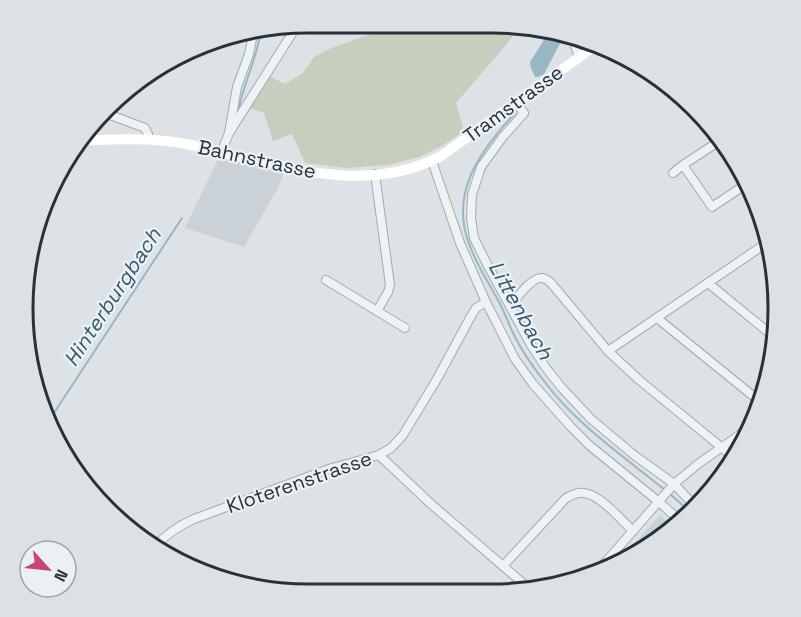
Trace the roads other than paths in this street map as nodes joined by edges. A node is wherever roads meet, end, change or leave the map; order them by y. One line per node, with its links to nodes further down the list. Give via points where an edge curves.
1 (291, 34): 8 (street)
2 (252, 39): 8 (street, via 237,87)
3 (575, 46): 5 (street)
4 (588, 51): 5 (main road, Tramstrasse)
5 (579, 57): 6 (main road, Tramstrasse)
6 (516, 103): 13 (main road, Tramstrasse); 22 (street, via 524,113 481,167 472,195 471,218 474,238)
7 (112, 116): 10 (street, via 145,128)
8 (229, 133): 12 (street)
9 (91, 140): 10 (main road, Bahnstrasse)
10 (148, 140): 12 (main road, Bahnstrasse, via 182,143)
11 (714, 145): 14 (street)
12 (221, 153): 16 (main road, Bahnstrasse, via 304,171)
13 (432, 161): 16 (main road, Bahnstrasse, via 413,169); 21 (street)
14 (683, 165): 15 (street); 17 (street, via 709,209)
15 (673, 173)
16 (375, 174): 23 (street, via 390,285)
17 (740, 188)
18 (761, 247): 20 (street)
19 (326, 280): 23 (street)
20 (708, 283): 24 (street); 26 (street)
21 (484, 303): 32 (street, Kloterenstrasse, via 476,308 403,435); 34 (street, via 515,359 553,408 589,445)
22 (510, 306): 27 (street, via 532,282 548,280); 33 (street, via 538,357 572,400)
23 (377, 311): 25 (street)
24 (657, 318): 27 (street); 28 (street)
25 (405, 328)
26 (767, 331)
27 (608, 351): 30 (street)
28 (753, 396)
29 (736, 437): 30 (street)
30 (722, 447): 31 (street); 33 (street)
31 (727, 453)
32 (379, 455): 38 (street, Kloterenstrasse, via 332,468 194,519); 40 (street)
33 (672, 487): 34 (street); 35 (street)
34 (661, 500): 36 (street); 37 (street)
35 (689, 501)
36 (675, 515)
37 (633, 531): 39 (street); 40 (street, via 594,496 582,492 566,498)
38 (161, 541)
39 (609, 558)
40 (503, 566): 41 (street)
41 (521, 582)

